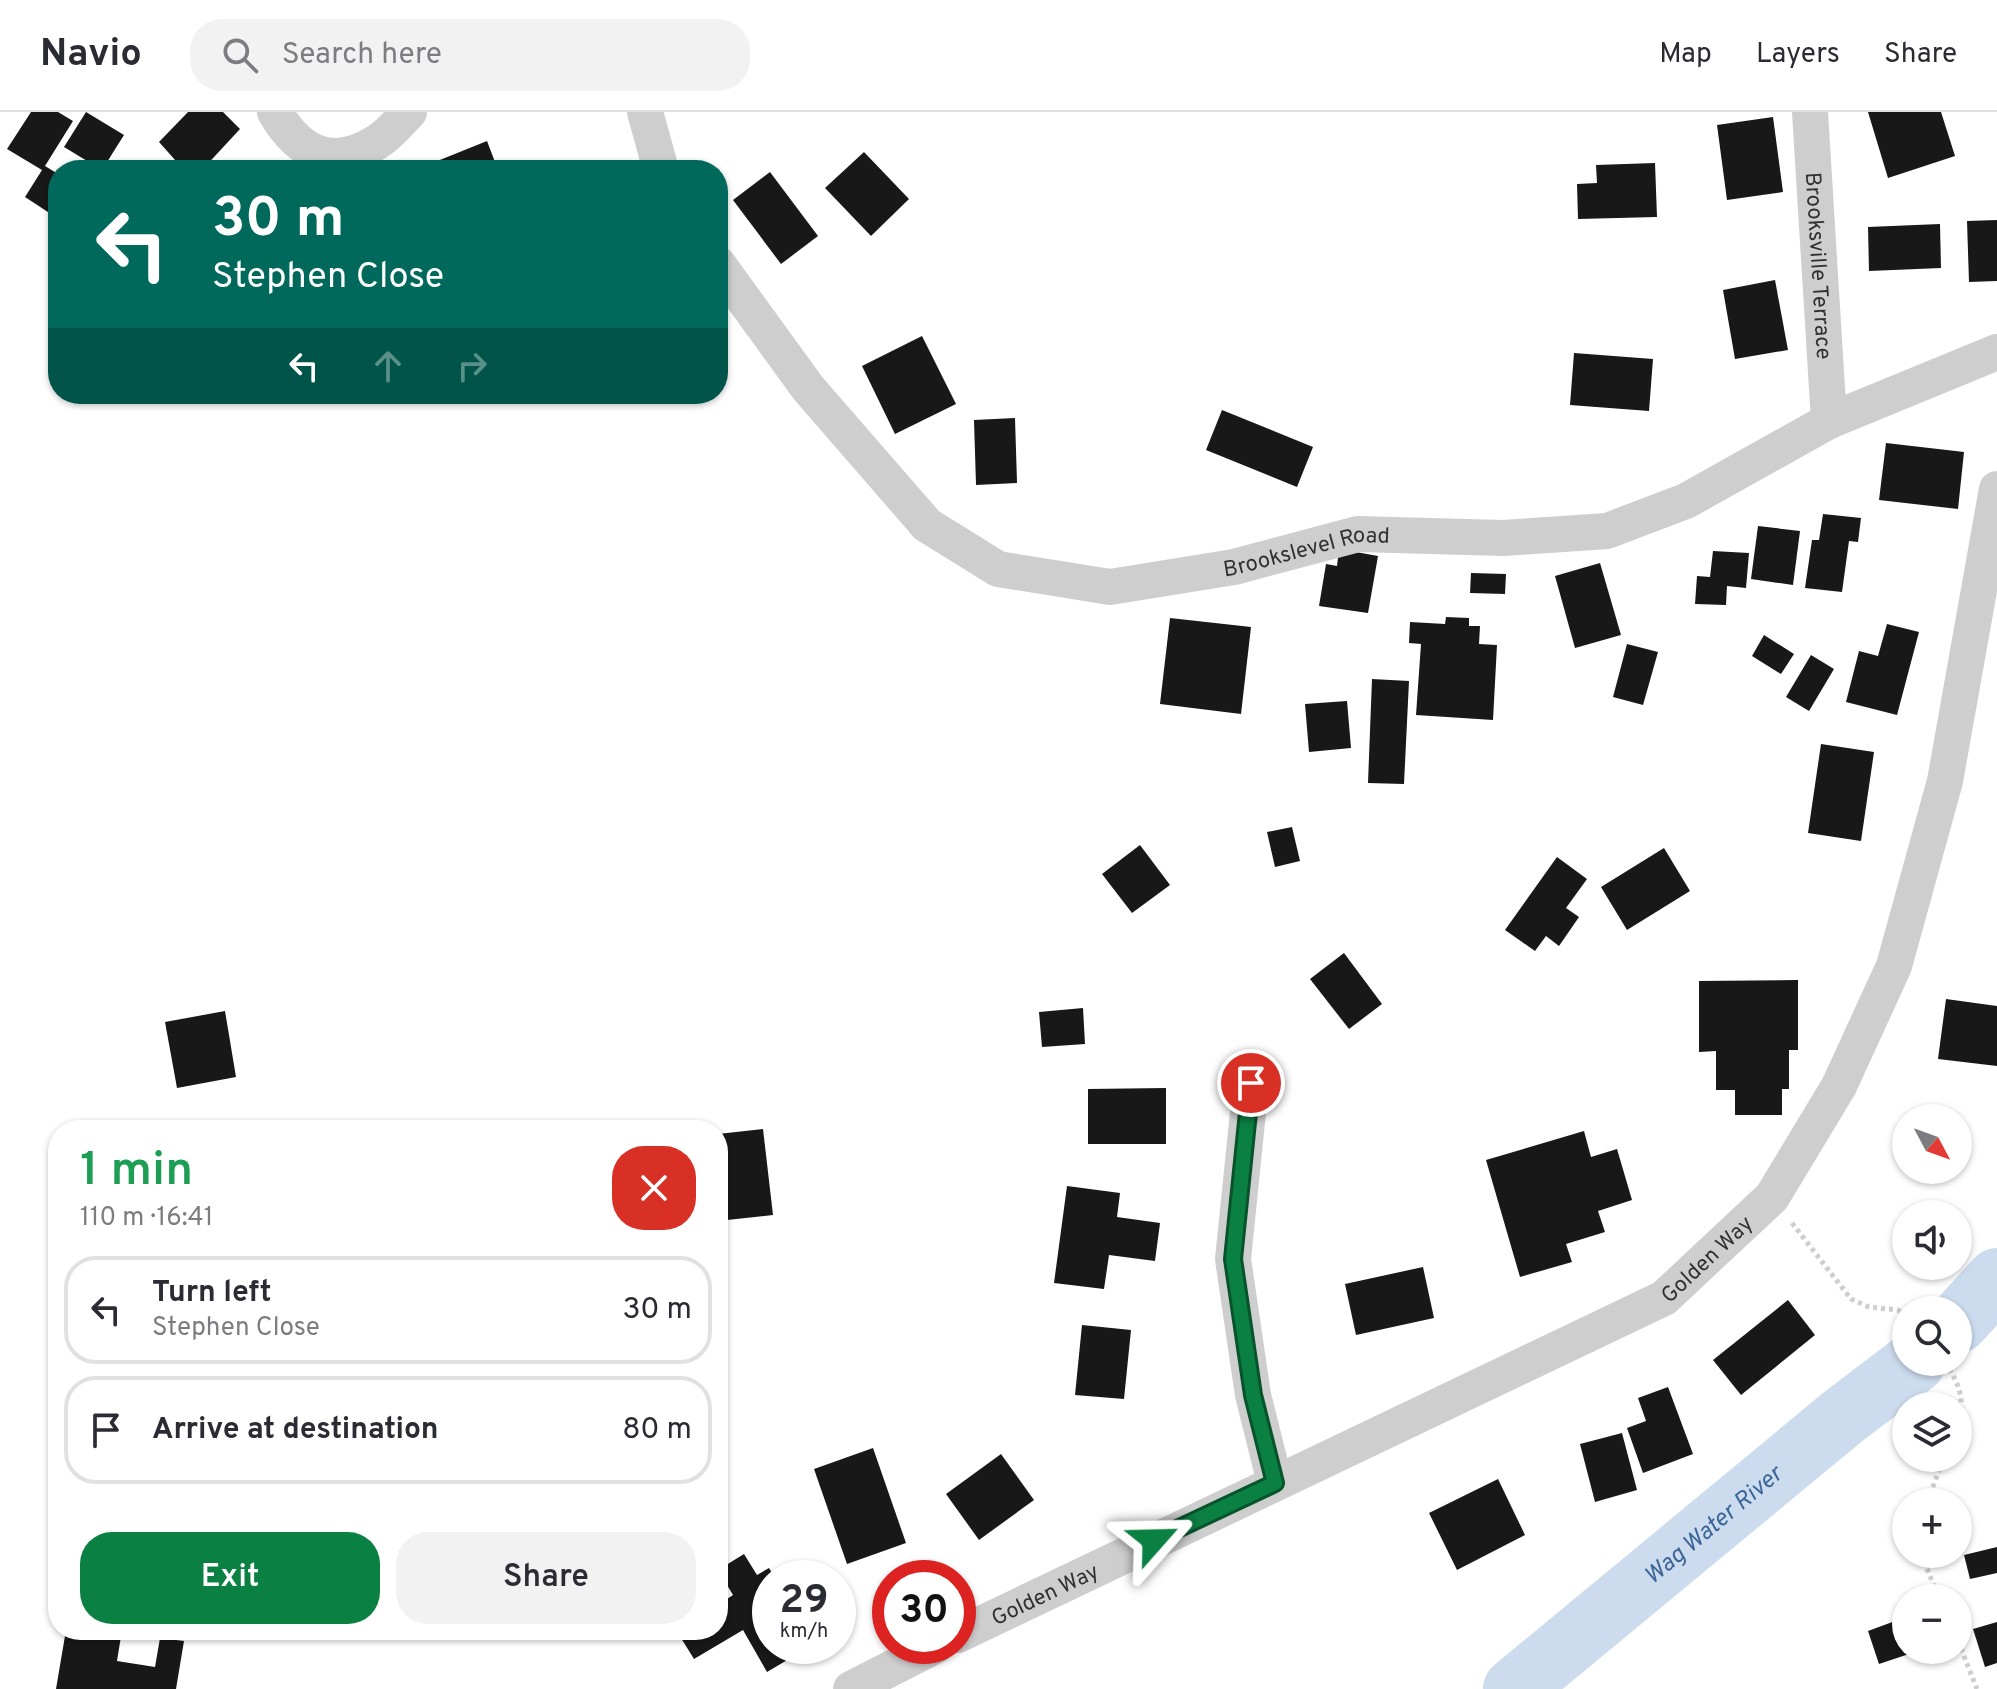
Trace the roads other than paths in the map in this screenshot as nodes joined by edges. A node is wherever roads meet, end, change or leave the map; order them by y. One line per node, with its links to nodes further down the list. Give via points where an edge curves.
1 (275, 112): 2 (street, via 296,142 322,156 351,156 380,141)
2 (409, 112)
3 (645, 112): 5 (street)
4 (1810, 112): 8 (street, Brooksville Terrace)
5 (658, 160)
6 (728, 278): 8 (street, Brookslevel Road, via 808,388 927,525 998,569 1110,587 1234,567 1358,534 1503,538 1607,531 1686,501)
7 (1997, 352): 8 (street, Brookslevel Road)
8 (1829, 421)
9 (1997, 489): 11 (street, Golden Way, via 1945,781 1894,966 1839,1086 1772,1197 1664,1298)
10 (1251, 1083): 11 (street, via 1233,1259 1253,1395)
11 (1275, 1483): 12 (street, Golden Way)
12 (976, 1626)
13 (900, 1664): 14 (street)
14 (851, 1689)

